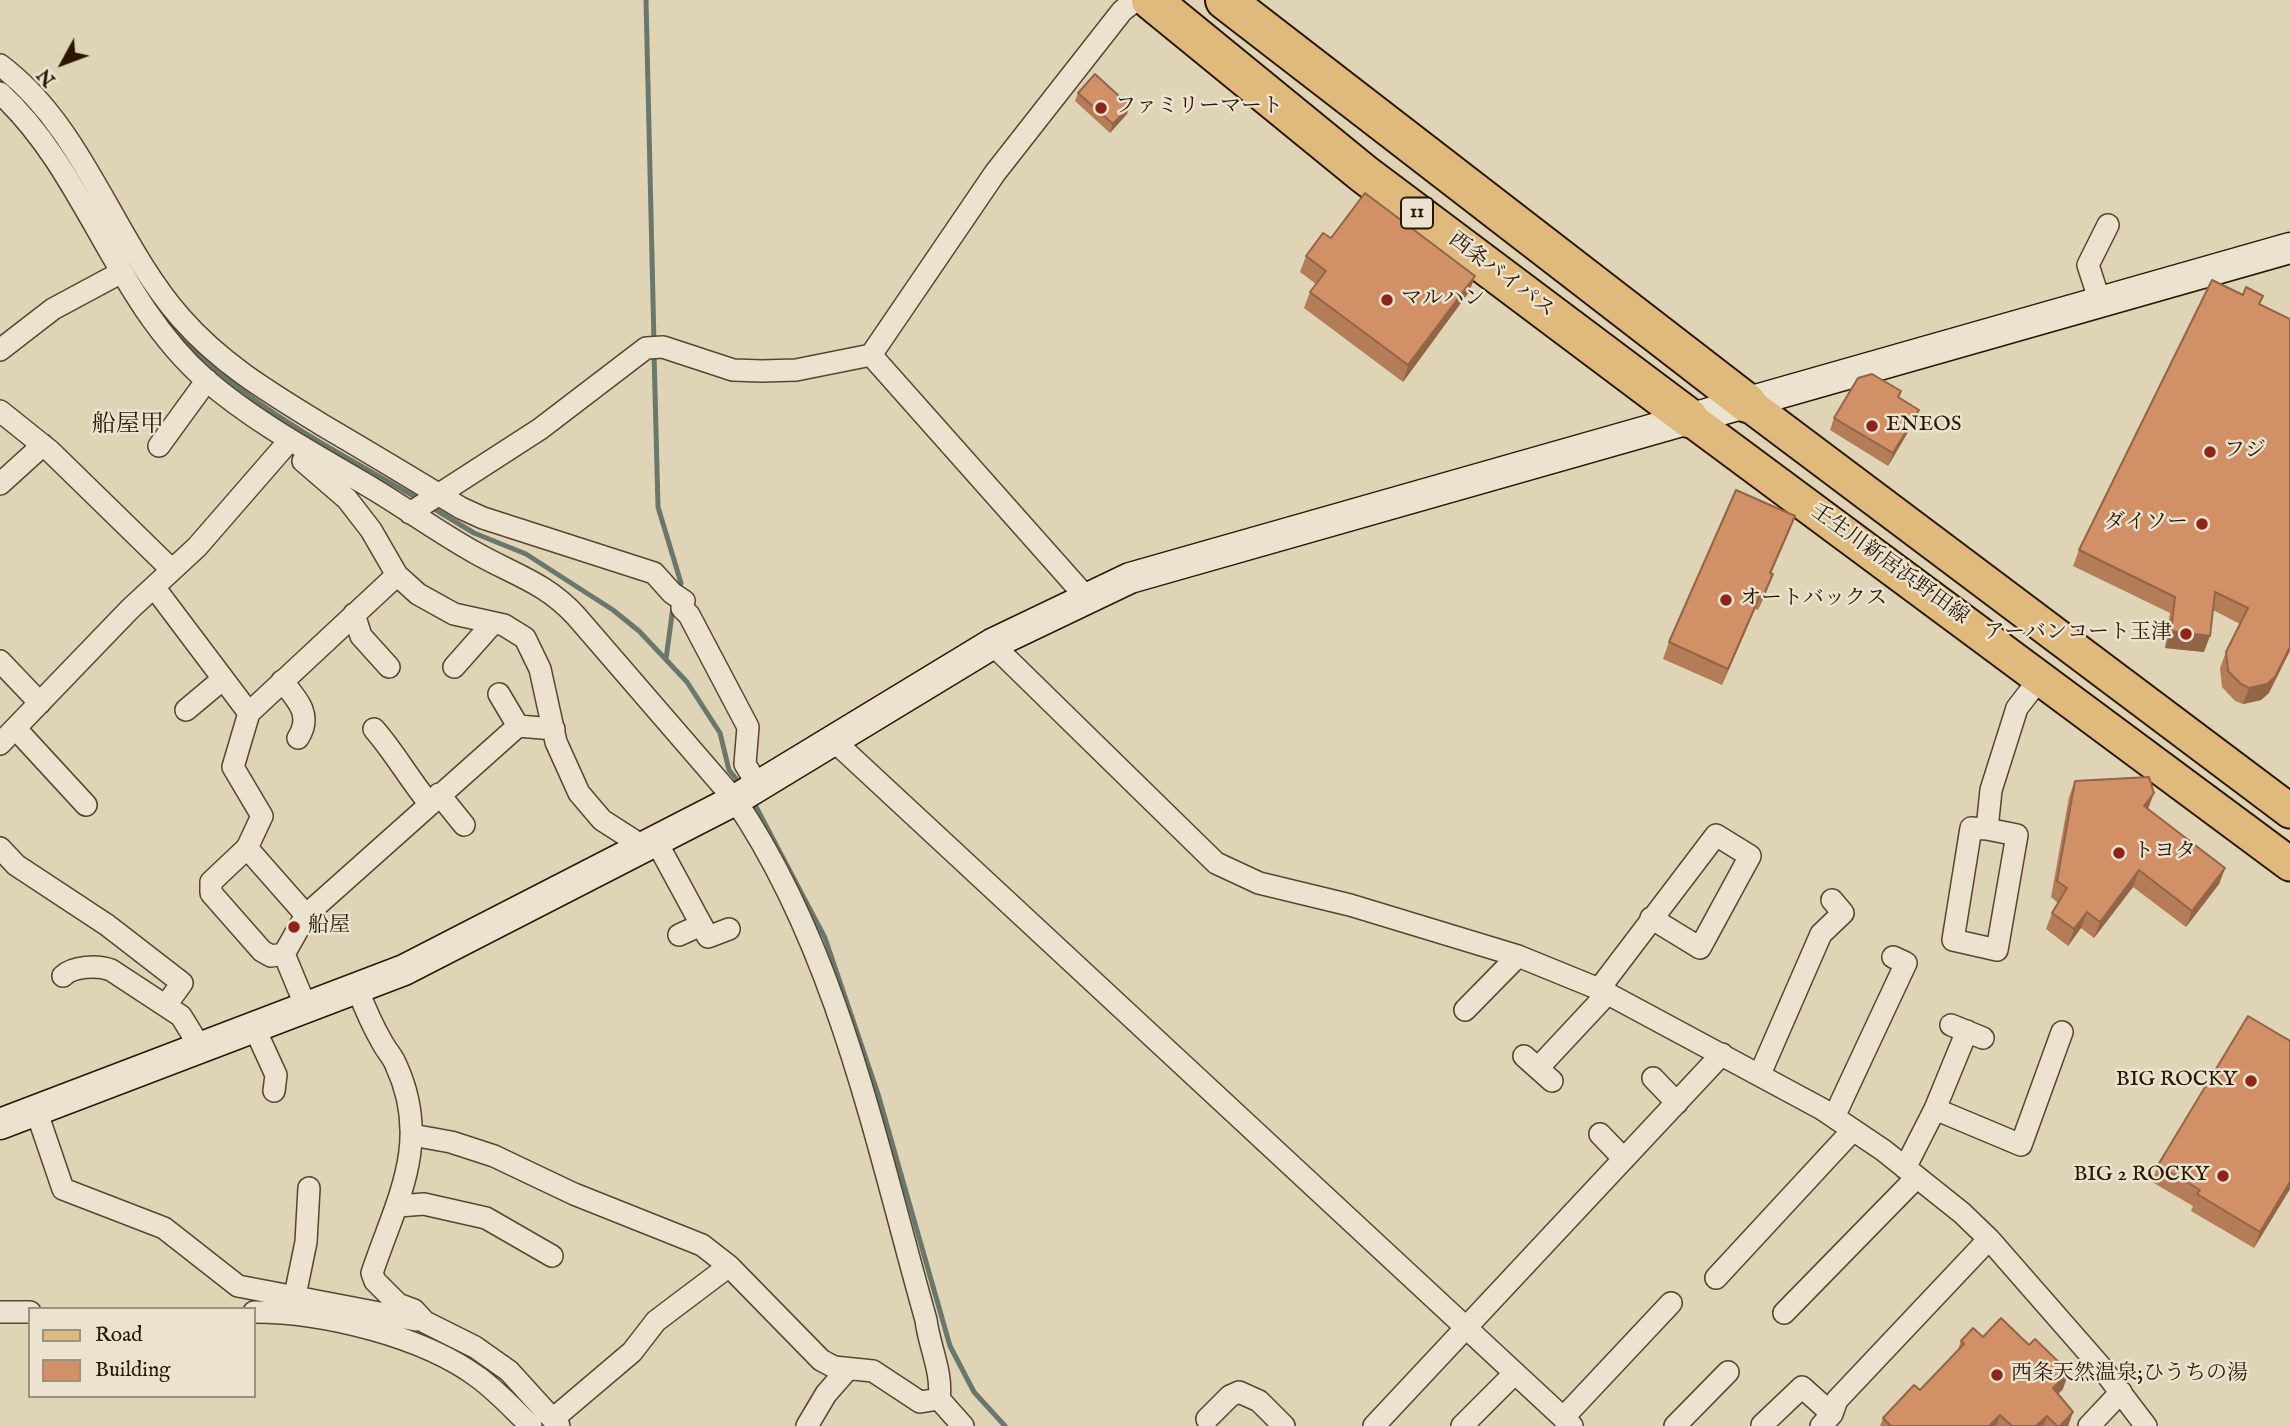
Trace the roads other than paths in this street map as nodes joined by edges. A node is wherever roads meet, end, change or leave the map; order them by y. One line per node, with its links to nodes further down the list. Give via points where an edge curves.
1 (1136, 0): 11 (street, via 995,173)
2 (1151, 0): 15 (highway, 西条バイパス / 11, via 1364,174)
3 (1225, 0): 13 (highway, 11)
4 (0, 65): 20 (street, via 28,88 63,131 143,266 204,343 240,375)
5 (0, 93): 8 (street, via 40,138)
6 (2108, 226): 9 (street, via 2088,265)
7 (2290, 248): 9 (street)
8 (120, 273): 10 (street, via 53,309); 12 (street, via 158,330)
9 (2100, 302): 13 (street)
10 (0, 350)
11 (871, 355): 20 (street, via 796,370 733,370 663,347 646,348 540,429); 25 (street)
12 (207, 380): 16 (street); 18 (street)
13 (1747, 403): 15 (street); 48 (main road, 壬生川新居浜野田線)
14 (0, 411): 17 (street)
15 (1689, 418): 25 (street, via 1130,578); 32 (main road, 壬生川新居浜野田線)
16 (287, 443): 21 (street); 22 (street); 23 (street, via 347,499)
17 (43, 445): 19 (street); 22 (street)
18 (159, 446)
19 (0, 484)
20 (435, 496): 21 (street); 45 (street, via 483,518 654,573 684,601 682,608 748,727)
21 (412, 512): 45 (street, via 568,607)
22 (172, 570): 24 (street)
23 (397, 575): 26 (street); 27 (street, via 441,609)
24 (154, 587): 33 (street); 36 (street)
25 (1086, 597): 28 (street)
26 (354, 614): 30 (street, via 361,636); 34 (street)
27 (493, 623): 31 (street); 41 (street, via 515,629 534,651)
28 (992, 645): 44 (street); 62 (street, via 1216,863 1259,883 1350,905)
29 (0, 661): 36 (street)
30 (389, 667)
31 (454, 667)
32 (2041, 677): 50 (street, via 2017,708 1991,790); 54 (main road, 壬生川新居浜野田線)
33 (223, 679): 37 (street); 38 (street)
34 (282, 681): 38 (street); 43 (street, via 305,715 306,726)
35 (499, 694): 39 (street)
36 (40, 703): 42 (street)
37 (186, 710)
38 (249, 713): 53 (street, via 233,768 262,816)
39 (518, 726): 41 (street); 46 (street)
40 (374, 729): 46 (street, via 398,757 406,775)
41 (554, 729): 51 (street, via 566,768 590,808 602,820)
42 (5, 736): 47 (street)
43 (298, 738)
44 (833, 740): 45 (street); 102 (street)
45 (747, 793): 51 (street); 107 (street, via 752,824 809,936 852,1059 926,1320 941,1386)
46 (434, 798): 49 (street); 56 (street)
47 (86, 805)
48 (2290, 811)
49 (464, 825)
50 (1987, 829): 50 (street, via 2017,835 1997,950 1953,940 1971,828)
51 (650, 844): 58 (street); 65 (street, via 404,970)
52 (0, 848): 67 (street, via 16,865 107,925 182,983)
53 (247, 848): 56 (street); 61 (street, via 211,881 211,893 262,951 271,956)
54 (2290, 864)
55 (1832, 900): 76 (street, via 1843,913 1821,934)
56 (306, 915): 61 (street)
57 (1651, 918): 57 (street, via 1716,835 1750,856 1700,948); 66 (street)
58 (701, 925): 59 (street, via 708,937); 60 (street)
59 (729, 929)
60 (679, 934)
61 (284, 954): 68 (street)
62 (1518, 956): 66 (street); 69 (street)
63 (1893, 957): 82 (street, via 1906,963)
64 (63, 976): 67 (street, via 68,971 101,967)
65 (357, 988): 68 (street); 86 (street, via 396,1064)
66 (1603, 991): 74 (street); 75 (street)
67 (166, 1005): 73 (street, via 192,1029)
68 (306, 1007): 70 (street)
69 (1465, 1010)
70 (254, 1027): 73 (street); 78 (street, via 276,1075)
71 (1967, 1031): 80 (street)
72 (2062, 1032): 80 (street, via 2021,1145)
73 (200, 1047): 81 (street)
74 (1723, 1054): 76 (street); 79 (street)
75 (1538, 1068)
76 (1760, 1074): 82 (street)
77 (1653, 1079): 79 (street)
78 (274, 1091)
79 (1676, 1103): 87 (street)
80 (1935, 1109): 88 (street)
81 (36, 1110): 83 (street); 96 (street, via 63,1189 164,1228 238,1286)
82 (1833, 1117): 84 (street)
83 (0, 1124)
84 (1853, 1130): 88 (street); 94 (street)
85 (1600, 1134): 87 (street)
86 (412, 1135): 90 (street, via 411,1162); 93 (street, via 494,1156 702,1245)
87 (1624, 1158): 102 (street)
88 (1911, 1173): 91 (street); 100 (street)
89 (309, 1188): 96 (street, via 306,1242)
90 (398, 1206): 92 (street, via 424,1204 486,1218); 101 (street, via 372,1273 398,1304 414,1310)
91 (1989, 1239): 106 (street); 109 (street, via 1836,1399)
92 (552, 1256)
93 (729, 1266): 103 (street, via 809,1351); 110 (street, via 656,1321 632,1352)
94 (1716, 1278)
95 (1671, 1303): 111 (street)
96 (293, 1305): 99 (street); 101 (street); 113 (street, via 432,1350 479,1378)
97 (0, 1312): 98 (street)
98 (28, 1312)
99 (256, 1312)
100 (1784, 1313)
101 (425, 1322): 110 (street, via 509,1371)
102 (1466, 1327): 105 (street); 117 (street)
103 (847, 1370): 107 (street, via 863,1367 873,1371 920,1402); 114 (street, via 821,1400)
104 (1728, 1372): 119 (street)
105 (1515, 1373): 111 (street); 118 (street)
106 (2120, 1392): 120 (street); 121 (street)
107 (939, 1399): 115 (street)
108 (1207, 1419): 116 (street, via 1239,1392 1259,1401)
109 (1826, 1420): 112 (street, via 1802,1387)
110 (556, 1423)
111 (1569, 1424)
112 (1762, 1425)
113 (531, 1426)
114 (807, 1426)
115 (963, 1426)
116 (1284, 1426)
117 (1374, 1426)
118 (1462, 1426)
119 (1675, 1426)
120 (2089, 1426)
121 (2146, 1426)

